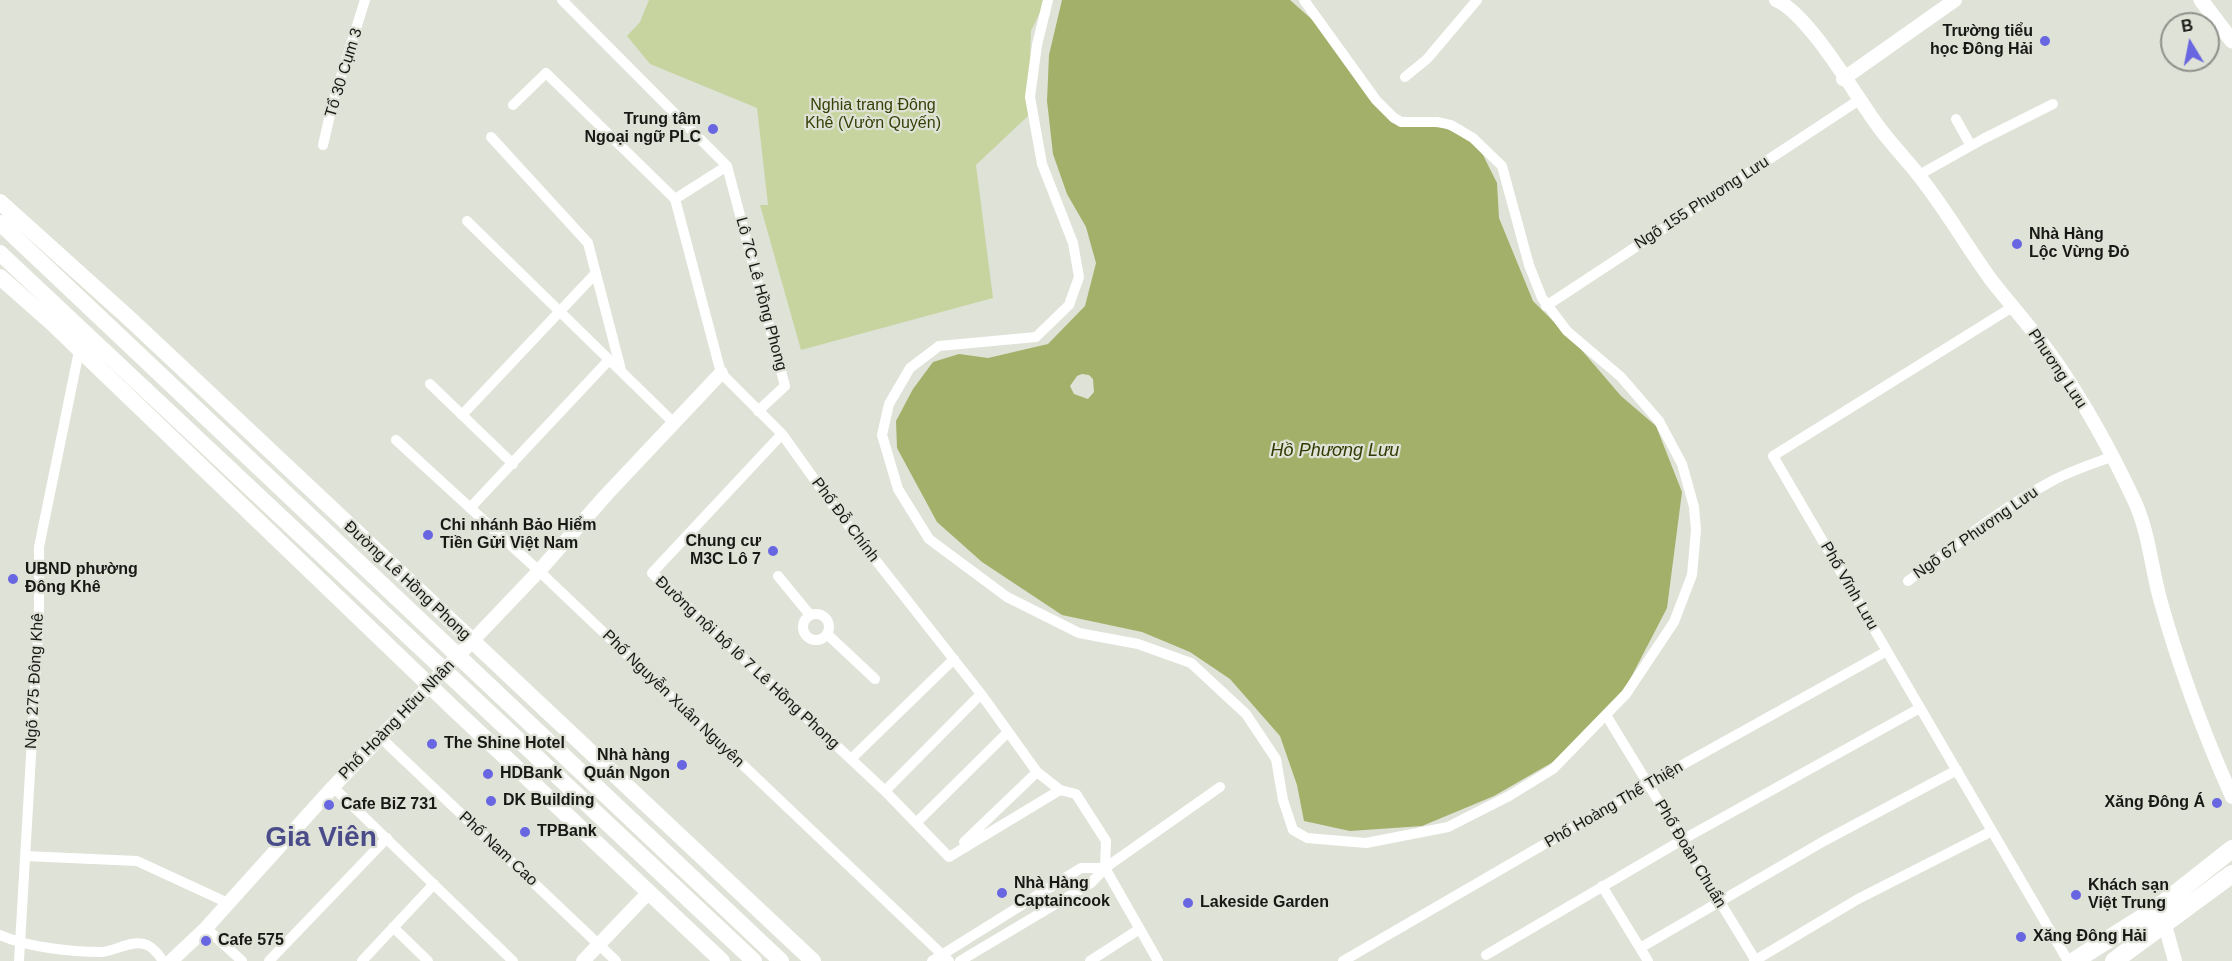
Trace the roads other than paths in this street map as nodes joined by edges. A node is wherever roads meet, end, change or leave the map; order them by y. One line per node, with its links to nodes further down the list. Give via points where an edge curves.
1 (365, 0): 17 (street, Tổ 30 Cụm 3)
2 (562, 0): 19 (street)
3 (1048, 0): 59 (street, via 1030,97 1042,164 1073,243 1079,277 1069,305 1036,337 939,346 910,368 889,404 882,435 898,489 929,538 1007,597 1079,633 1138,644 1191,663 1246,714 1276,759 1293,830 1307,838 1365,843 1448,827 1553,769)
4 (1304, 0): 28 (street, via 1376,100 1393,117 1401,122 1451,125 1473,138 1502,166 1529,265)
5 (1477, 0): 10 (street, via 1427,59)
6 (1776, 0): 11 (street, Phương Lưu, via 1786,4 1818,39)
7 (1955, 0): 11 (street)
8 (2201, 0): 9 (main road)
9 (2232, 41)
10 (1405, 77)
11 (1843, 79): 12 (street, Phương Lưu)
12 (1858, 100): 20 (street, Phương Lưu); 28 (street, Ngõ 155 Phương Lưu)
13 (2053, 104): 18 (street)
14 (513, 105): 21 (street, via 546,73)
15 (1956, 119): 18 (street)
16 (491, 137): 26 (street, via 588,243)
17 (323, 146)
18 (1971, 146): 20 (street)
19 (727, 166): 21 (street); 37 (street, Lô 7C Lê Hồng Phong, via 785,386)
20 (1919, 175): 29 (street, Phương Lưu)
21 (675, 199): 35 (street, Phố Đỗ Chính)
22 (0, 202): 50 (main road, Đường Lê Hồng Phong, via 131,320)
23 (467, 221): 30 (street)
24 (0, 223): 52 (main road, Đường Lê Hồng Phong)
25 (0, 253): 31 (main road)
26 (596, 273): 30 (street); 34 (street)
27 (0, 277): 32 (main road)
28 (1546, 306): 59 (street, via 1643,400 1673,443 1694,507 1695,550 1685,597 1674,622 1626,694)
29 (2014, 306): 42 (street, Phương Lưu, via 2056,362); 51 (street, Phố Vĩnh Lưu, via 1773,456)
30 (561, 310): 33 (street); 38 (street)
31 (93, 338): 32 (street); 54 (main road)
32 (79, 351): 56 (main road); 76 (street, Ngõ 275 Đông Khê, via 39,546 39,619)
33 (609, 360): 34 (street); 43 (street)
34 (621, 371): 39 (street)
35 (721, 373): 37 (street, Phố Đỗ Chính); 39 (street, Phố Hoàng Hữu Nhân)
36 (430, 384): 38 (street)
37 (758, 411): 40 (street, Phố Đỗ Chính)
38 (462, 415): 43 (street)
39 (675, 424): 45 (street, Phố Hoàng Hữu Nhân)
40 (782, 434): 53 (street, Phố Đỗ Chính, via 837,511); 62 (street, Đường nội bộ lô 7 Lê Hồng Phong, via 652,573)
41 (396, 440): 44 (street, Phố Nguyễn Xuân Nguyên)
42 (2111, 457): 47 (street, Ngõ 67 Phương Lưu, via 2053,480); 70 (street, Phương Lưu, via 2135,503 2149,542 2160,599 2178,655)
43 (513, 464): 44 (street)
44 (470, 508): 45 (street, Phố Nguyễn Xuân Nguyên)
45 (539, 571): 50 (street, Phố Hoàng Hữu Nhân); 94 (street, Phố Nguyễn Xuân Nguyên)
46 (778, 576): 48 (street)
47 (1908, 581)
48 (810, 615): 49 (street, via 826,618 830,626); 49 (street, via 804,621 805,634 816,640)
49 (827, 634): 55 (street)
50 (471, 642): 52 (street, Phố Hoàng Hữu Nhân); 108 (main road, Đường Lê Hồng Phong)
51 (1887, 651): 58 (street, Phố Vĩnh Lưu); 65 (street, Phố Hoàng Thế Thiện)
52 (457, 657): 54 (street, Phố Hoàng Hữu Nhân); 107 (main road, Đường Lê Hồng Phong)
53 (954, 659): 57 (street, Phố Đỗ Chính); 62 (street, Đường nội bộ lô 7 Lê Hồng Phong)
54 (444, 671): 56 (street, Phố Hoàng Hữu Nhân); 106 (main road)
55 (875, 679)
56 (430, 686): 61 (street, Phố Hoàng Hữu Nhân); 82 (main road)
57 (981, 694): 60 (street, Phố Đỗ Chính); 69 (street)
58 (1920, 708): 63 (street, Phố Vĩnh Lưu); 74 (street)
59 (1606, 715): 65 (street, Phố Đoàn Chuẩn)
60 (1008, 732): 64 (street, Phố Đỗ Chính); 71 (street)
61 (380, 737): 66 (street, Phố Hoàng Hữu Nhân); 91 (street, Phố Nam Cao)
62 (851, 759): 69 (street, Đường nội bộ lô 7 Lê Hồng Phong)
63 (1957, 770): 72 (street, Phố Vĩnh Lưu); 84 (street, via 1824,841)
64 (1037, 772): 68 (street, Phố Đỗ Chính); 77 (street)
65 (1648, 784): 74 (street, Phố Đoàn Chuẩn); 112 (street, Phố Hoàng Thế Thiện)
66 (333, 787): 73 (street); 83 (street, Phố Hoàng Hữu Nhân)
67 (1220, 787): 78 (street)
68 (1060, 790): 77 (street); 78 (street, Phố Đỗ Chính, via 1076,794 1106,841)
69 (885, 791): 71 (street, Đường nội bộ lô 7 Lê Hồng Phong)
70 (2232, 797)
71 (915, 823): 77 (street, Đường nội bộ lô 7 Lê Hồng Phong)
72 (1992, 831): 114 (street, via 1858,899); 115 (street, Phố Vĩnh Lưu)
73 (387, 838): 80 (street); 99 (street)
74 (1682, 840): 81 (street); 84 (street, Phố Đoàn Chuẩn)
75 (2232, 849): 116 (highway, via 2156,909)
76 (25, 856): 83 (street, via 137,861); 90 (street, Ngõ 275 Đông Khê)
77 (949, 857)
78 (1105, 868): 88 (street, Phố Đỗ Chính); 94 (street, via 1081,868); 109 (street, via 1091,883)
79 (2232, 874): 85 (highway)
80 (434, 884): 86 (street); 102 (street)
81 (1602, 886): 92 (street); 93 (street)
82 (649, 892): 91 (street); 105 (main road)
83 (228, 903): 87 (street, Phố Hoàng Hữu Nhân)
84 (1721, 903): 92 (street); 114 (street, Phố Đoàn Chuẩn)
85 (2165, 925): 117 (highway); 118 (street)
86 (393, 927): 100 (street); 101 (street)
87 (206, 928): 97 (street, Phố Hoàng Hữu Nhân); 98 (street)
88 (1138, 930): 110 (street); 111 (street, Phố Đỗ Chính)
89 (0, 935): 90 (street)
90 (20, 944): 95 (street, Ngõ 275 Đông Khê); 96 (street, via 101,952 130,944 147,945)
91 (598, 945): 103 (street); 104 (street, Phố Nam Cao)
92 (1640, 948): 113 (street)
93 (1486, 955)
94 (940, 959)
95 (19, 961)
96 (163, 961)
97 (171, 961)
98 (242, 961)
99 (269, 961)
100 (362, 961)
101 (428, 961)
102 (513, 961)
103 (583, 961)
104 (616, 961)
105 (722, 961)
106 (754, 961)
107 (781, 961)
108 (813, 961)
109 (960, 961)
110 (1090, 961)
111 (1158, 961)
112 (1342, 961)
113 (1647, 961)
114 (1755, 961)
115 (2068, 961)
116 (2074, 961)
117 (2114, 961)
118 (2175, 961)

